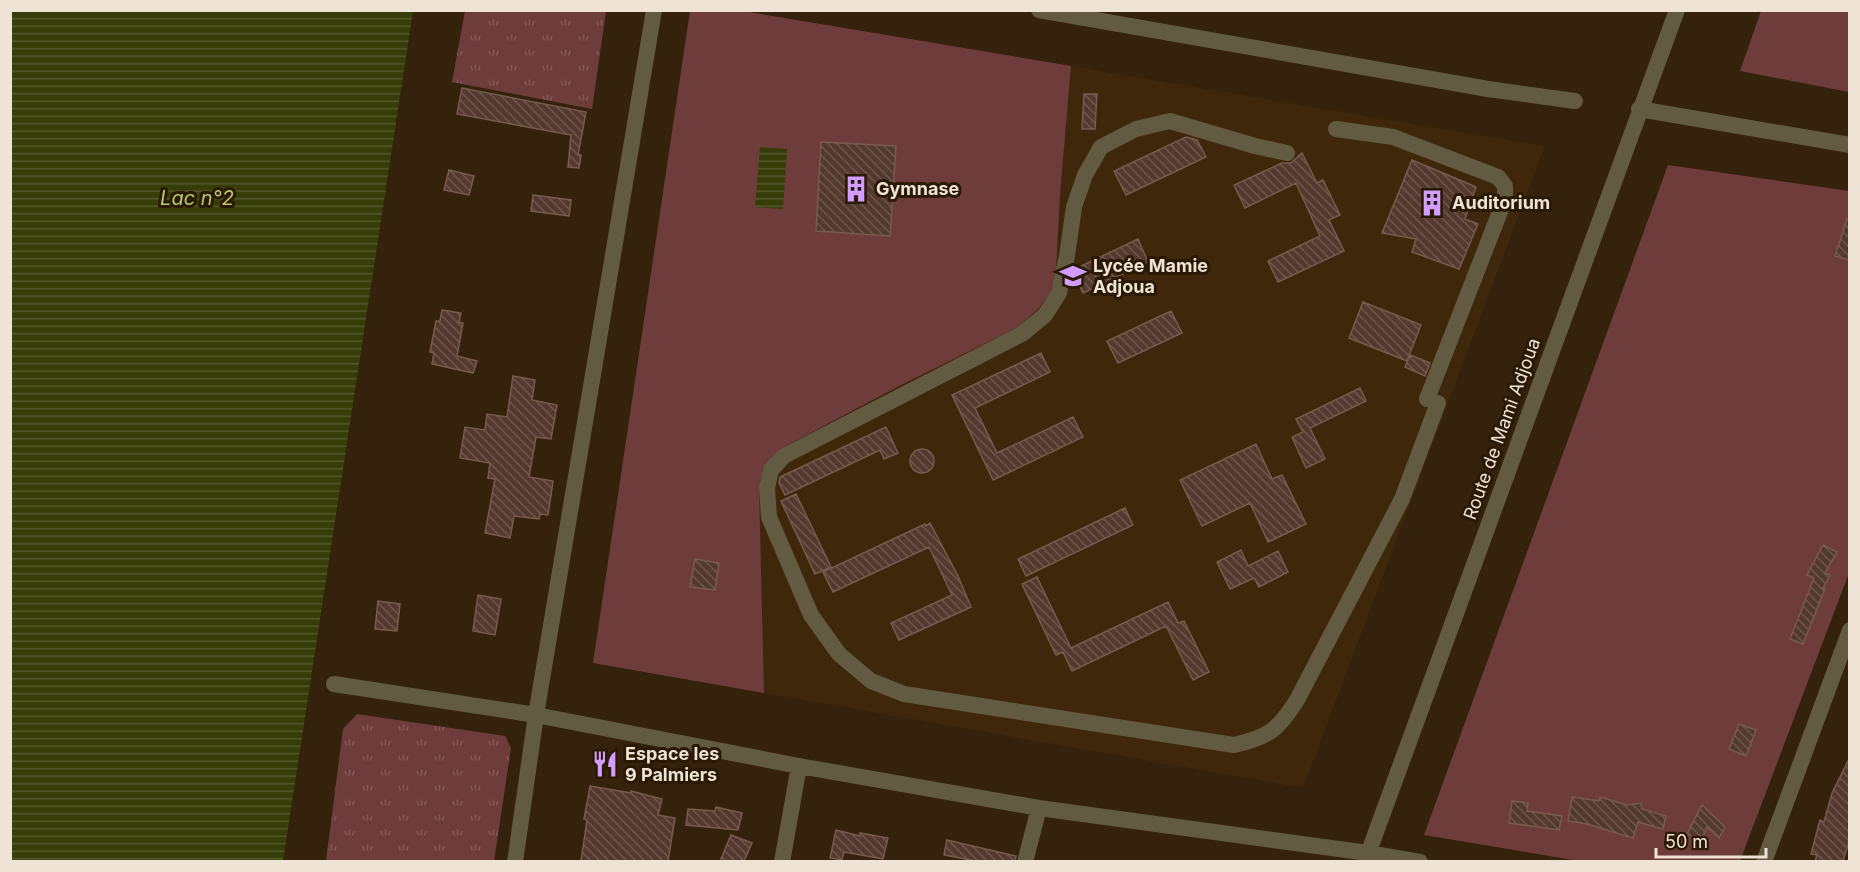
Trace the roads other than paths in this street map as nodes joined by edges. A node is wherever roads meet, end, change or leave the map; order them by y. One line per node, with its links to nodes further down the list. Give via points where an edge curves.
1 (654, 10): 11 (street)
2 (1039, 10): 4 (street)
3 (1677, 10): 5 (street, Route de Mami Adjoua)
4 (1575, 101)
5 (1639, 109): 7 (street); 14 (street, Route de Mami Adjoua)
6 (1336, 129): 8 (street, via 1393,137 1498,177 1505,186 1505,199 1402,498 1283,721 1270,733 1234,745 904,694 871,681 839,654 811,615 769,517 767,488 771,470 784,456 1022,334 1045,315 1059,293 1074,207 1085,175 1101,147 1136,129 1170,121)
7 (1850, 144)
8 (1287, 153)
9 (1850, 630): 19 (street)
10 (334, 684): 11 (street)
11 (536, 715): 12 (street); 15 (street)
12 (799, 766): 13 (street); 16 (street)
13 (1039, 808): 14 (street); 17 (street)
14 (1367, 857): 18 (street)
15 (515, 861)
16 (783, 861)
17 (1025, 861)
18 (1420, 861)
19 (1764, 861)

